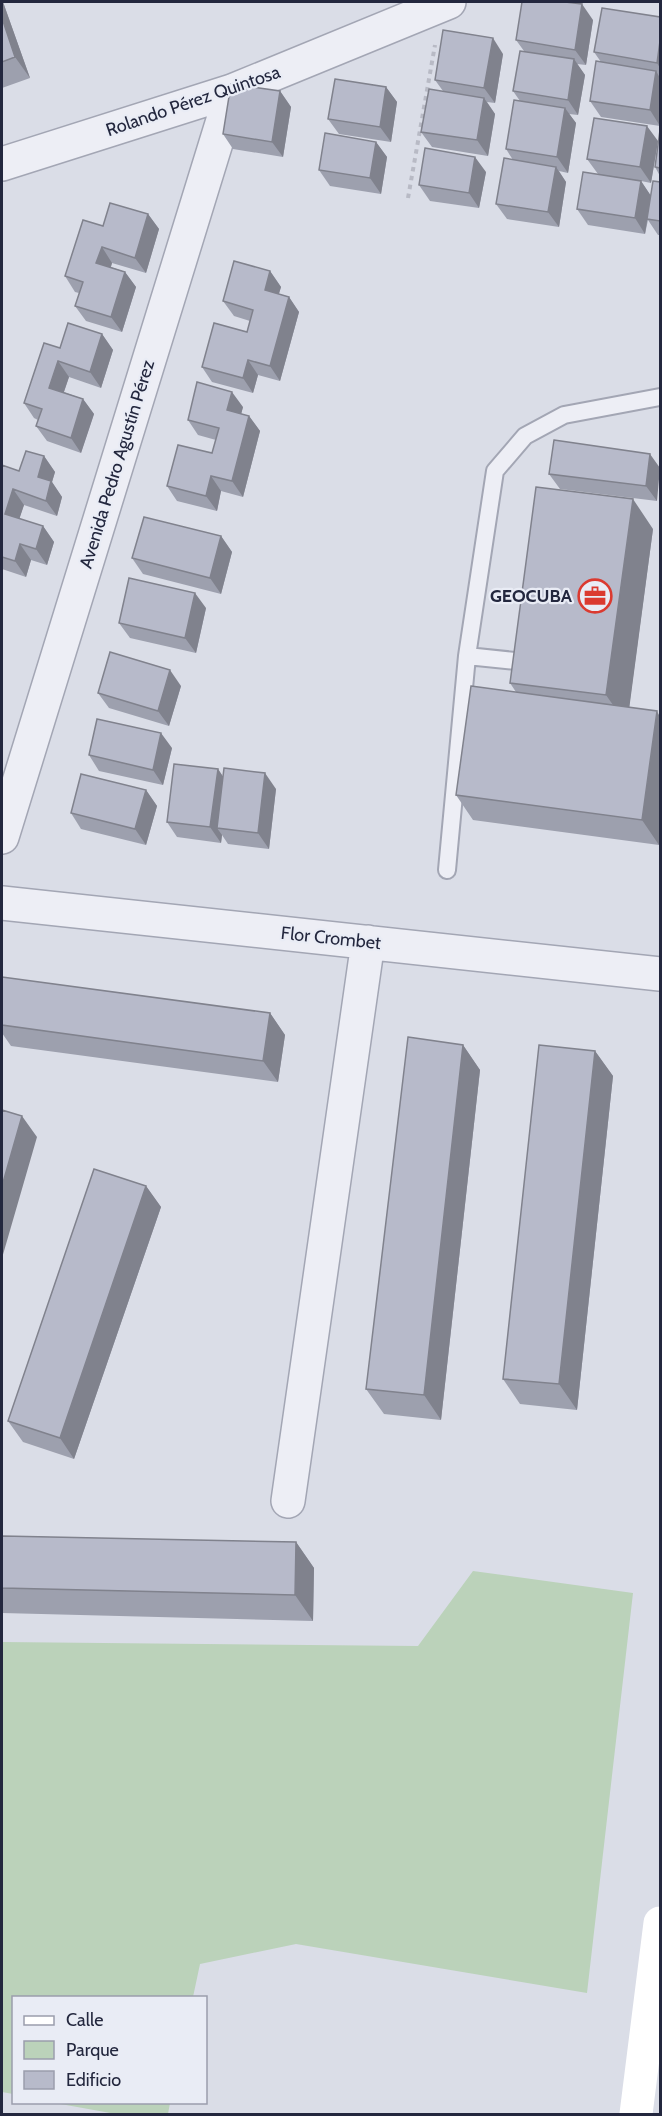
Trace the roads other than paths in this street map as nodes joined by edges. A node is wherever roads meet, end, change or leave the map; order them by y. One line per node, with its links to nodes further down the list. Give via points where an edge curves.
1 (445, 3): 2 (street, Rolando Pérez Quintosa)
2 (232, 91): 3 (street, Rolando Pérez Quintosa); 7 (street, Avenida Pedro Agustín Pérez)
3 (2, 164)
4 (660, 397): 5 (lane, via 564,415 525,436 495,471)
5 (467, 656): 6 (lane); 8 (lane)
6 (537, 664)
7 (2, 837)
8 (447, 870)
9 (2, 903): 10 (street, Flor Crombet)
10 (368, 942): 11 (street, Flor Crombet); 12 (street)
11 (660, 974)
12 (288, 1501)
13 (660, 1923): 14 (main road)
14 (636, 2115)

